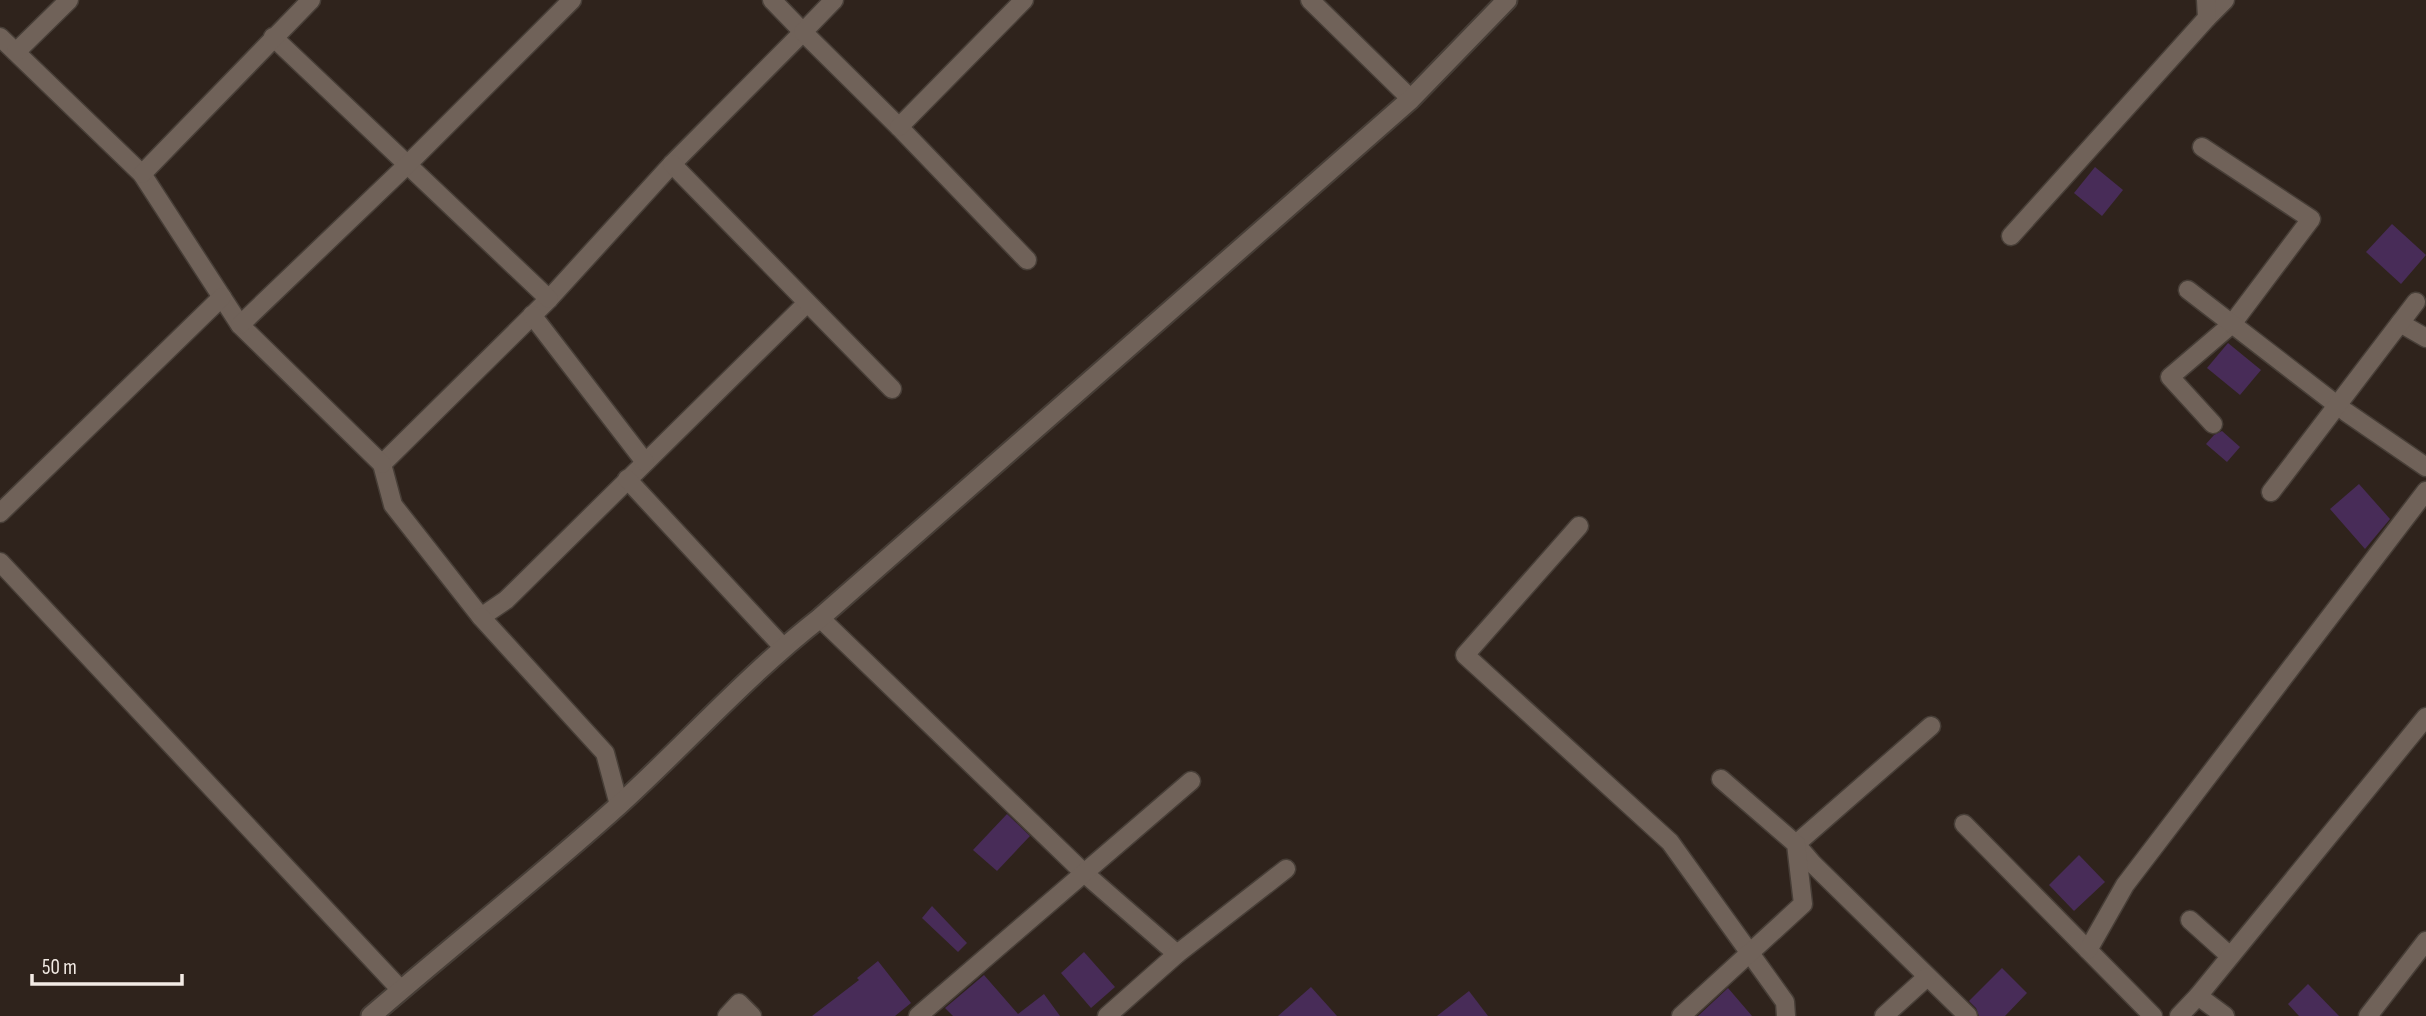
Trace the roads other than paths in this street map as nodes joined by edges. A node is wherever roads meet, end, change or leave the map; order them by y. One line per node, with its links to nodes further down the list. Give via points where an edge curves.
1 (69, 0): 14 (street)
2 (311, 0): 13 (street)
3 (572, 0): 19 (street)
4 (772, 0): 11 (street)
5 (834, 0): 11 (street)
6 (1024, 0): 16 (street)
7 (1310, 0): 15 (street)
8 (1507, 0): 15 (street)
9 (2225, 0): 10 (street)
10 (2207, 9): 21 (street)
11 (803, 32): 16 (street); 18 (street)
12 (0, 37): 14 (street)
13 (273, 37): 19 (street); 20 (street)
14 (16, 52): 20 (street)
15 (1411, 99): 46 (street)
16 (899, 127): 22 (street)
17 (2202, 147): 30 (street, via 2311,219)
18 (672, 164): 25 (street); 27 (street)
19 (407, 165): 25 (street); 31 (street)
20 (142, 174): 24 (street)
21 (2011, 236)
22 (1027, 260)
23 (2188, 290): 30 (street)
24 (222, 297): 31 (street); 42 (street)
25 (549, 299): 28 (street)
26 (2416, 302): 29 (street)
27 (807, 303): 33 (street); 36 (street)
28 (532, 315): 36 (street); 37 (street)
29 (2400, 323): 32 (street); 34 (street)
30 (2232, 324): 34 (street); 35 (street, via 2170,377)
31 (240, 325): 37 (street)
32 (2426, 338)
33 (892, 389)
34 (2337, 405): 38 (street); 41 (street)
35 (2213, 424)
36 (645, 461): 39 (street)
37 (382, 464): 45 (street, via 393,505)
38 (2426, 467)
39 (627, 479): 45 (street, via 506,600); 47 (street)
40 (2426, 491): 59 (street, via 2125,885)
41 (2271, 492)
42 (0, 513)
43 (1580, 526): 60 (street, via 1465,654 1670,842)
44 (0, 562): 64 (street)
45 (481, 617): 52 (street, via 605,754)
46 (820, 618): 47 (street); 56 (street)
47 (783, 647): 52 (street)
48 (2426, 718): 62 (street)
49 (1931, 726): 54 (street)
50 (1721, 779): 54 (street)
51 (1191, 780): 56 (street)
52 (619, 804): 64 (street)
53 (1964, 824): 59 (street)
54 (1796, 844): 60 (street, via 1803,904); 63 (street)
55 (1286, 870): 61 (street)
56 (1083, 872): 61 (street); 66 (street)
57 (2190, 920): 62 (street)
58 (2426, 941): 78 (street)
59 (2088, 950): 75 (street)
60 (1750, 953): 71 (street); 72 (street, via 1785,1002)
61 (1177, 954): 70 (street)
62 (2230, 956): 65 (street)
63 (1927, 977): 73 (street); 74 (street)
64 (401, 990): 67 (street)
65 (2198, 996): 76 (street); 77 (street)
66 (927, 1013)
67 (371, 1016)
68 (727, 1016): 69 (street, via 738,1003)
69 (752, 1016)
70 (1107, 1016)
71 (1681, 1016)
72 (1786, 1016)
73 (1884, 1016)
74 (1968, 1016)
75 (2153, 1016)
76 (2179, 1016)
77 (2225, 1016)
78 (2368, 1016)

